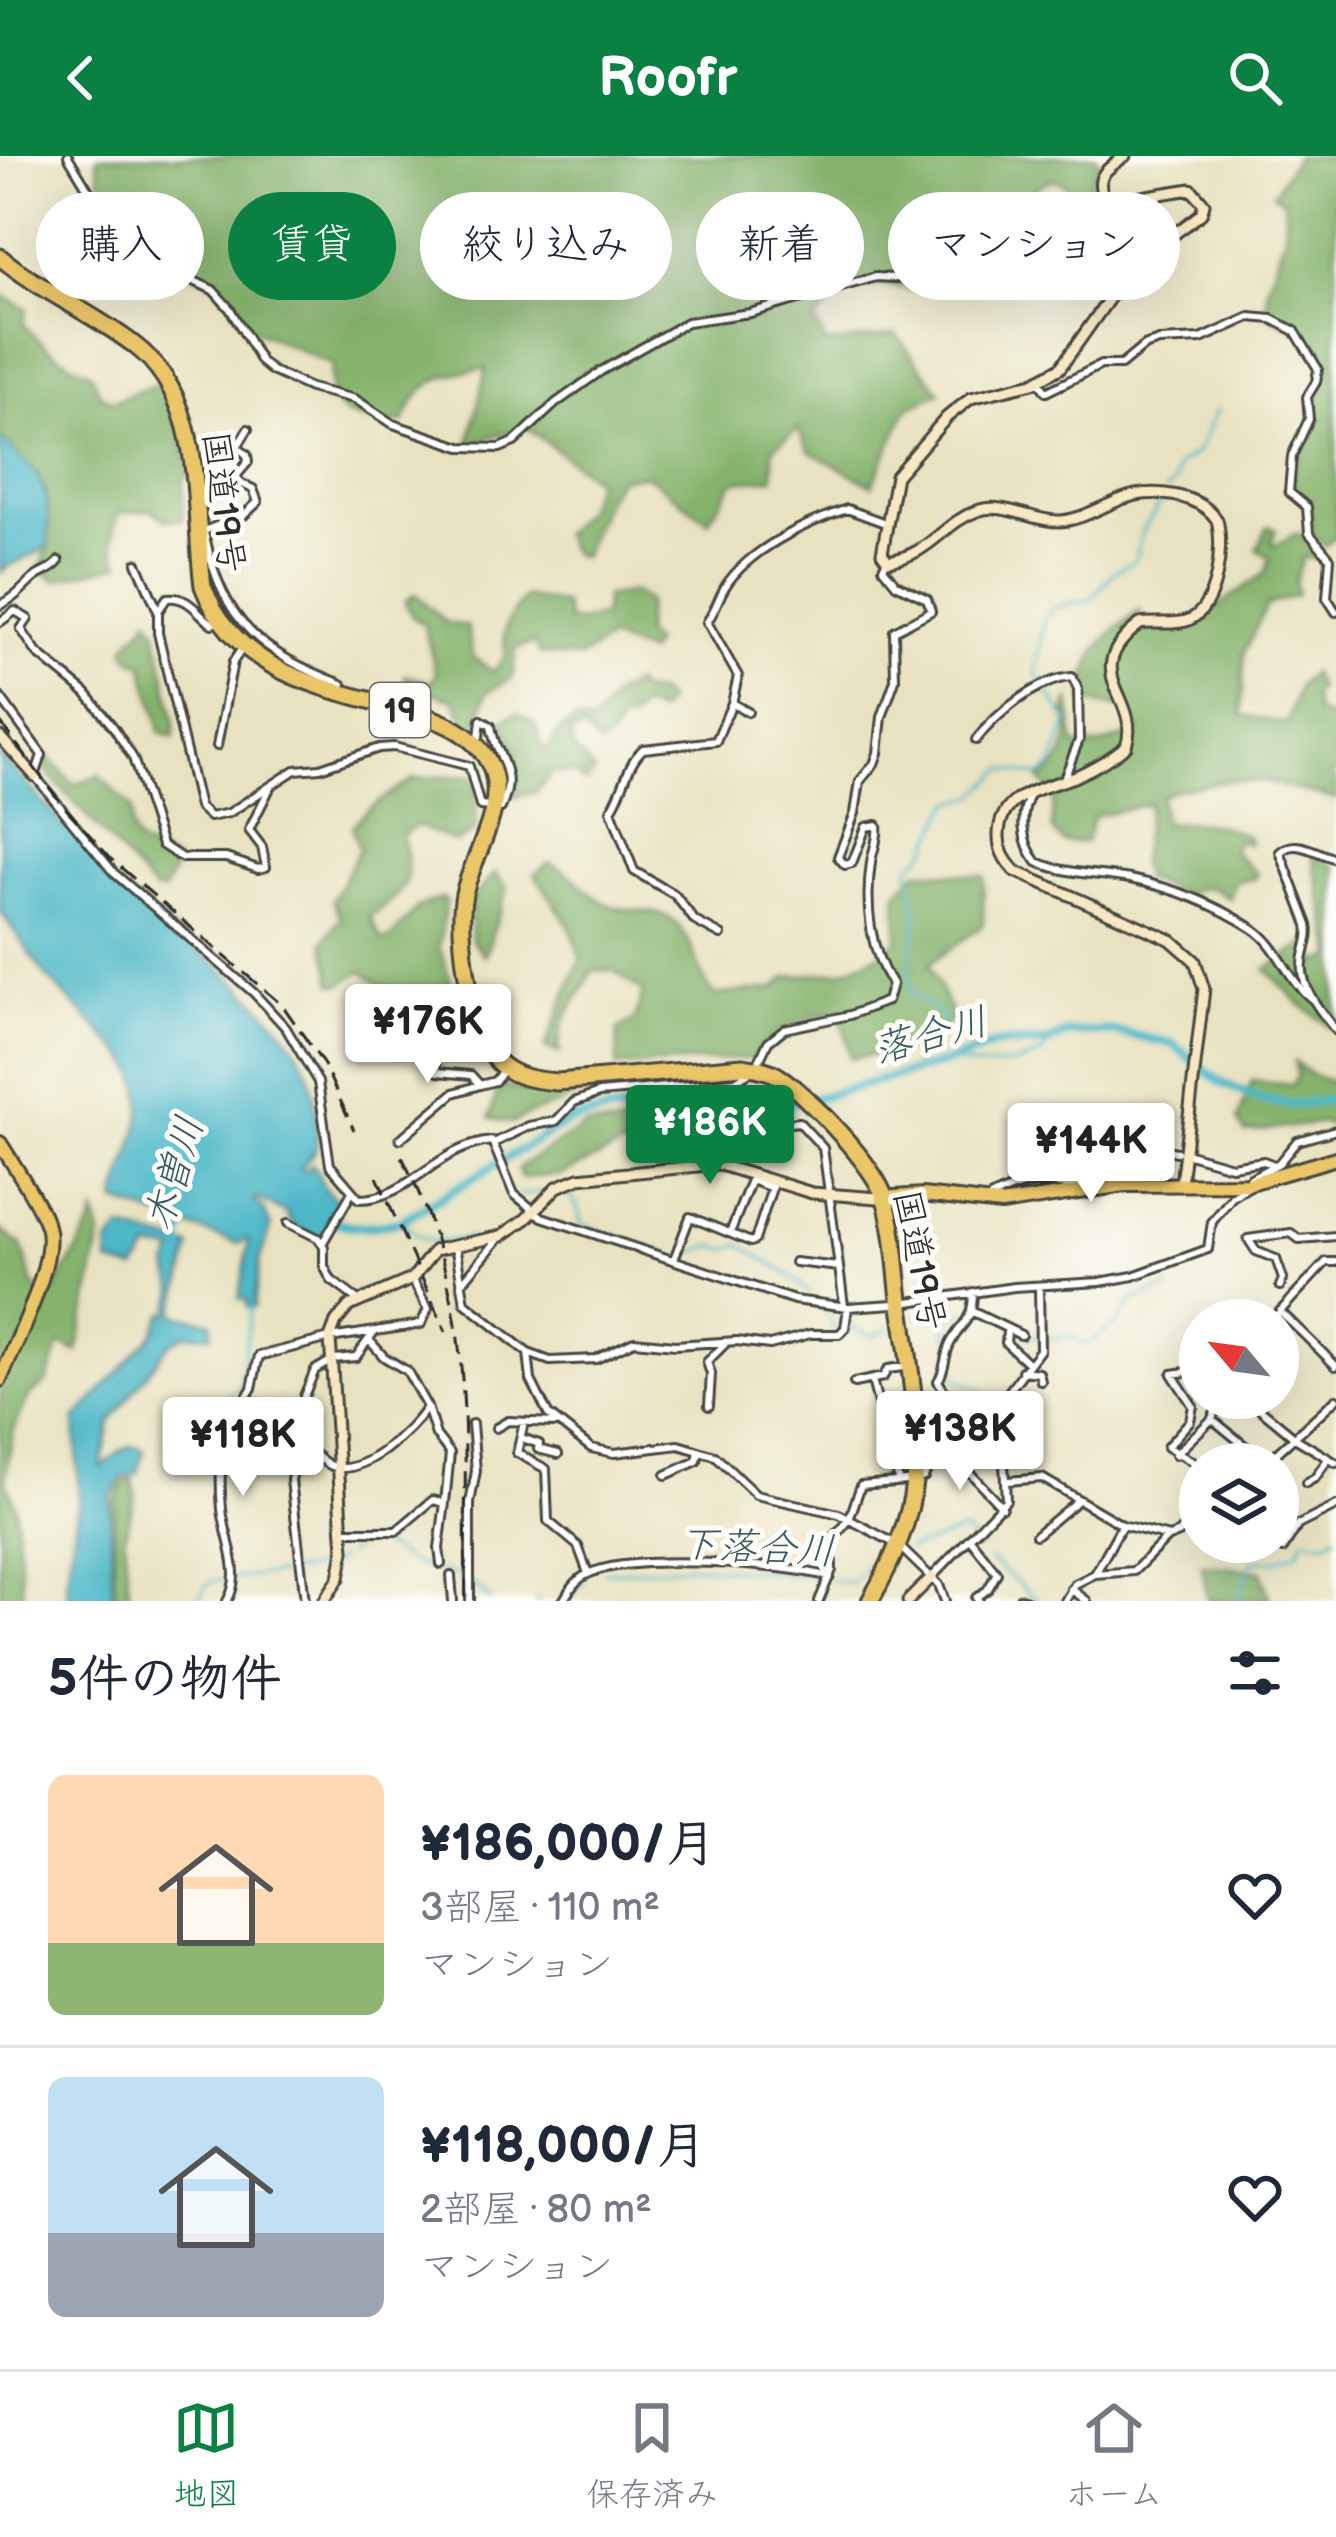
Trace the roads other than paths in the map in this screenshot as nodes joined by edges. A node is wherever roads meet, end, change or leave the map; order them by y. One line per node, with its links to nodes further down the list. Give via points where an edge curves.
1 (68, 156): 7 (street, via 118,239 213,290 272,371 461,447 514,442 601,371 687,322)
2 (1125, 156): 3 (street, via 1102,175)
3 (1102, 192)
4 (1173, 192): 5 (street, via 1191,189 1204,204)
5 (1180, 230)
6 (0, 257): 12 (highway, 国道19号 / 19, via 132,343 167,380 187,431)
7 (888, 278)
8 (1108, 300): 9 (street, via 1068,360)
9 (1038, 381): 11 (street, via 971,398 952,411 902,465); 18 (street, via 1054,391 1101,365 1127,362 1144,346 1201,339 1250,317 1295,332 1318,369 1289,492 1307,507 1309,533 1328,553 1327,598)
10 (248, 429): 12 (street, via 238,447 248,462 237,475 258,502)
11 (885, 523): 13 (street); 24 (street, via 847,508 761,550 726,585 707,622 738,676)
12 (200, 533): 19 (highway, 国道19号 / 19, via 203,586); 22 (street, via 216,584 236,612 278,657 342,684)
13 (887, 560): 31 (street, via 918,552 982,509 1064,520 1125,497 1173,497 1201,503 1217,521 1209,599 1190,619 1139,624 1112,656 1128,742); 41 (street, via 890,580 932,607 895,631 895,680 876,760 860,781 838,857 852,863 866,827 877,825 869,876 873,946 892,990 877,1007 784,1029)
14 (59, 561): 16 (street)
15 (137, 562): 17 (street)
16 (0, 605)
17 (158, 611): 19 (street, via 172,597 212,624); 32 (street, via 199,808 221,817)
18 (1336, 612)
19 (221, 621): 21 (highway, 国道19号 / 19)
20 (0, 622): 32 (street, via 25,614 21,628 37,653 95,703 133,758 154,831 171,853 266,867 249,830)
21 (243, 647): 22 (highway, 国道19号 / 19, via 285,674); 29 (street, via 232,662)
22 (342, 693): 34 (highway, 国道19号 / 19, via 464,734 491,766)
23 (0, 697): 30 (street, via 42,755)
24 (733, 703): 25 (street); 36 (street, via 713,743 637,754 611,813 634,871)
25 (748, 712)
26 (479, 736): 34 (street, via 481,720 508,767 505,803)
27 (0, 737): 30 (street)
28 (976, 740): 31 (street, via 996,718 1070,677 1078,689 1078,743)
29 (218, 746)
30 (35, 776): 56 (street, via 113,873 286,1028 318,1082 330,1165)
31 (1063, 781): 33 (street)
32 (268, 790): 34 (street, via 296,770 394,747 471,764 480,806)
33 (1030, 793): 38 (street, via 1024,840 1037,862 1208,903 1263,935); 54 (street, via 1001,819 1006,862 1182,948 1203,980)
34 (492, 808): 37 (highway, 国道19号 / 19, via 461,912)
35 (1336, 859): 38 (street, via 1300,845 1280,852 1308,925 1302,968)
36 (721, 935)
37 (473, 994): 40 (highway, 国道19号 / 19, via 488,1049); 42 (street, bridge, via 486,994 498,1031 460,1041 434,1061 438,1072 466,1074)
38 (1312, 999): 39 (street)
39 (1336, 1031)
40 (505, 1067): 41 (highway, 国道19号, via 557,1082); 42 (street)
41 (747, 1070): 47 (street, via 735,1081 599,1093); 58 (highway, 国道19号, via 785,1088 860,1156)
42 (480, 1085): 45 (street, via 454,1094)
43 (1336, 1130): 52 (street, via 1297,1141)
44 (698, 1132): 57 (street, via 799,1122 823,1148)
45 (400, 1138)
46 (0, 1143): 92 (main road, via 47,1224 48,1244)
47 (496, 1145): 56 (street, via 451,1151 382,1199); 60 (street, via 511,1186)
48 (1177, 1152): 53 (street, via 1154,1150 1088,1184)
49 (1189, 1154): 52 (street, via 1239,1167)
50 (1336, 1158): 55 (main road)
51 (1034, 1160): 53 (street, via 1045,1165)
52 (1274, 1165): 55 (street)
53 (1042, 1183): 59 (street, via 1000,1192)
54 (1181, 1184): 55 (main road); 59 (main road)
55 (1249, 1184): 73 (street, via 1212,1222 1208,1249 1133,1276)
56 (352, 1192): 65 (street)
57 (830, 1196): 58 (street); 60 (street, via 704,1164 579,1178 557,1187); 70 (street)
58 (882, 1198): 59 (main road); 78 (highway, 国道19号)
59 (985, 1204)
60 (534, 1212): 63 (street); 67 (street)
61 (288, 1223): 65 (street)
62 (730, 1233): 62 (street, via 754,1240 772,1188 751,1180); 67 (street, via 690,1217)
63 (501, 1236): 66 (street); 72 (street)
64 (1336, 1236): 74 (street, via 1249,1240 1276,1259)
65 (322, 1244): 77 (street, via 331,1280)
66 (454, 1245): 71 (street, via 428,1255); 72 (street)
67 (674, 1259): 79 (street, via 794,1300)
68 (794, 1262): 70 (street)
69 (1336, 1262): 76 (street, via 1326,1262)
70 (839, 1267): 79 (street)
71 (412, 1279): 77 (street); 84 (street, via 426,1318)
72 (461, 1284): 87 (street, via 470,1310)
73 (1040, 1286): 75 (street); 91 (street, via 1040,1350)
74 (1280, 1286)
75 (974, 1292): 78 (street); 80 (street)
76 (1291, 1299)
77 (358, 1300): 85 (street)
78 (897, 1304): 79 (street); 90 (highway, 国道19号); 124 (highway, 国道19号, via 916,1429)
79 (846, 1306): 86 (street, via 843,1330 770,1345)
80 (973, 1312): 82 (street); 114 (street, via 949,1346 938,1381 947,1405)
81 (1299, 1330): 89 (street)
82 (1007, 1331): 83 (street); 91 (street)
83 (1021, 1335)
84 (372, 1336): 85 (street); 88 (street, via 356,1357); 98 (street, via 384,1357 407,1371)
85 (330, 1338): 88 (street); 105 (street, via 260,1356 252,1388)
86 (727, 1342): 87 (street, via 634,1341 592,1360 550,1361); 97 (street, via 706,1362)
87 (527, 1352): 107 (street, via 531,1380)
88 (329, 1360): 115 (street, via 308,1382); 122 (street)
89 (1336, 1366)
90 (903, 1367): 93 (street); 124 (highway, 国道19号)
91 (1025, 1367): 94 (street); 125 (street, via 1001,1408)
92 (0, 1380)
93 (872, 1380): 95 (street); 116 (street)
94 (1041, 1381)
95 (854, 1383)
96 (1336, 1399): 99 (street)
97 (710, 1406)
98 (427, 1407): 122 (street, via 379,1454); 128 (street, via 451,1457)
99 (1326, 1410): 100 (street); 109 (street)
100 (1336, 1413)
101 (1190, 1419): 119 (street, via 1168,1442)
102 (1212, 1419): 112 (street); 119 (street)
103 (1273, 1419): 109 (street)
104 (524, 1422): 107 (street); 108 (street); 110 (street)
105 (224, 1424): 111 (street); 147 (street, via 222,1510 235,1578)
106 (472, 1424): 151 (street)
107 (559, 1424): 117 (street, via 606,1453 666,1445)
108 (496, 1428)
109 (1295, 1437): 113 (street); 121 (street)
110 (522, 1438): 118 (street); 141 (street, via 518,1454 548,1472 548,1521 578,1546)
111 (202, 1442)
112 (1241, 1443)
113 (1289, 1443)
114 (932, 1446): 116 (street, bridge); 124 (street, via 924,1477); 130 (street, via 958,1460)
115 (298, 1447): 122 (street); 148 (street, via 291,1480)
116 (895, 1447): 124 (street)
117 (700, 1450): 123 (street, via 697,1461); 131 (street, via 756,1495)
118 (558, 1454)
119 (1175, 1455): 120 (street)
120 (1179, 1457)
121 (1332, 1461): 126 (street)
122 (338, 1466): 134 (street)
123 (666, 1475)
124 (906, 1481): 131 (street, via 861,1485); 139 (highway, 国道19号)
125 (1007, 1481): 127 (street, via 1042,1478); 130 (street)
126 (1306, 1483)
127 (1078, 1500): 133 (street); 136 (street)
128 (445, 1503): 134 (street, via 433,1500 396,1531); 140 (street)
129 (1336, 1506): 132 (street)
130 (1001, 1507): 138 (street)
131 (849, 1520): 139 (street); 145 (street, via 830,1546)
132 (1299, 1524)
133 (1122, 1525): 137 (street); 142 (street)
134 (343, 1531): 149 (street, via 340,1578)
135 (1179, 1532): 137 (street)
136 (1036, 1535)
137 (1169, 1537): 142 (street, via 1134,1570)
138 (972, 1538): 144 (street); 157 (street, via 998,1574)
139 (894, 1543): 144 (street); 154 (highway, 国道19号)
140 (441, 1564)
141 (588, 1574): 145 (street, via 694,1563); 152 (street)
142 (1095, 1574): 146 (street)
143 (452, 1576): 150 (street)
144 (932, 1577): 155 (street); 156 (street)
145 (829, 1580): 153 (street)
146 (1071, 1589): 158 (street); 159 (street)
147 (227, 1601)
148 (305, 1601)
149 (324, 1601)
150 (453, 1601)
151 (470, 1601)
152 (563, 1601)
153 (819, 1601)
154 (866, 1601)
155 (908, 1601)
156 (945, 1601)
157 (979, 1601)
158 (1065, 1601)
159 (1087, 1601)

